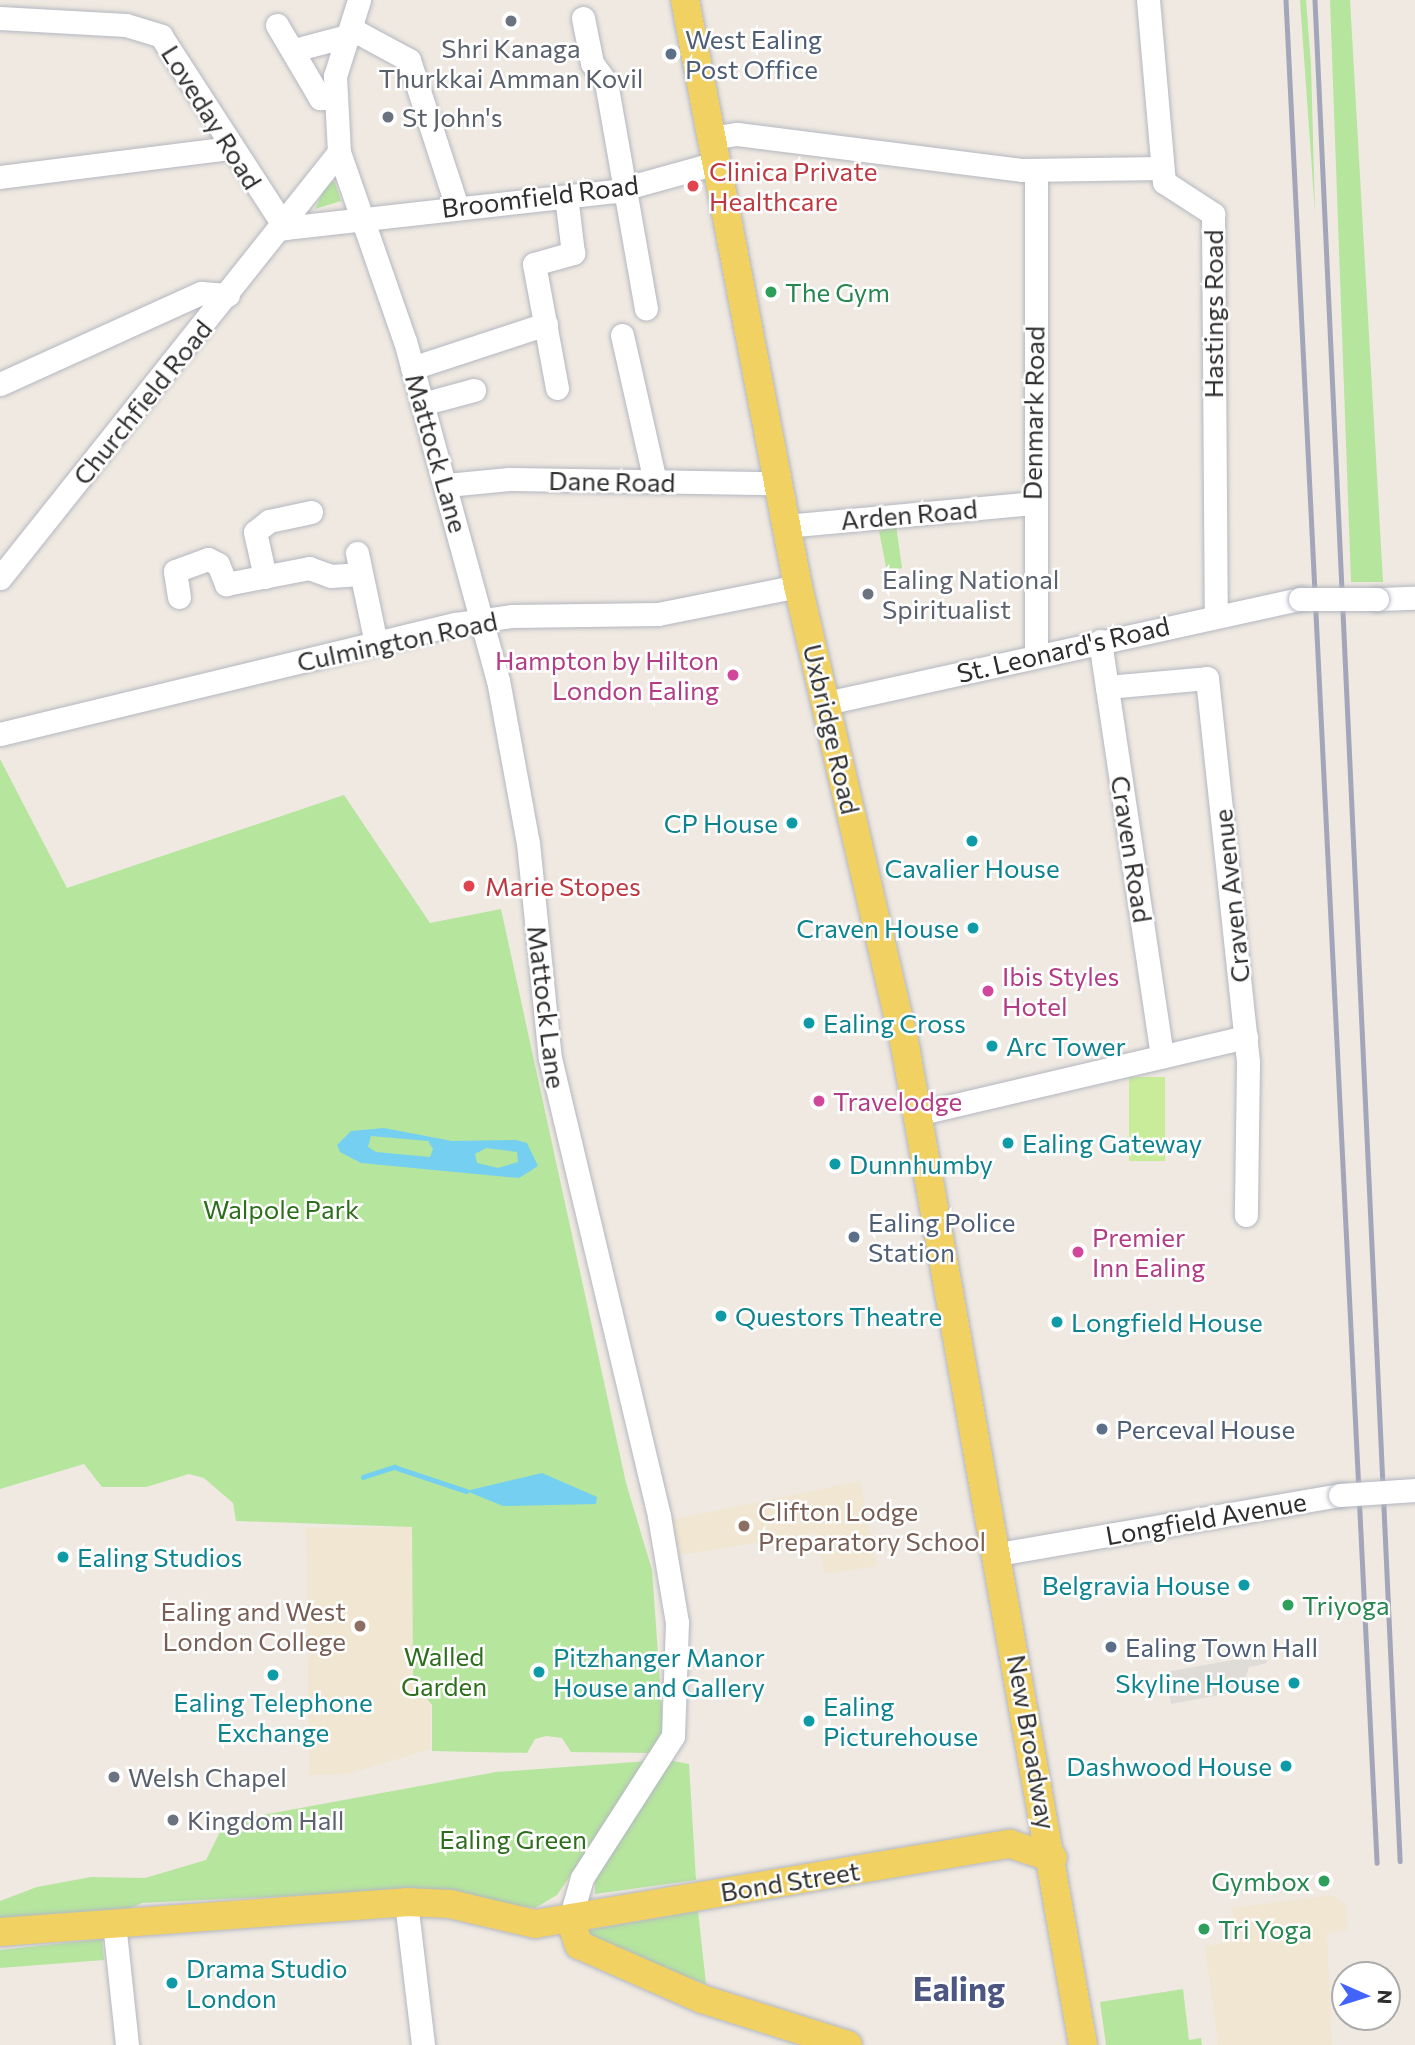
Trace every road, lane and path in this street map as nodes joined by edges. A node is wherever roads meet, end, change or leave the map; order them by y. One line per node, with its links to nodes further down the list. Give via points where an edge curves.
1 (359, 0): 7 (street, Mattock Lane)
2 (685, 0): 11 (main road, Uxbridge Road)
3 (1148, 0): 13 (street)
4 (0, 18): 10 (street, Loveday Road, via 126,25 161,36)
5 (583, 18): 16 (street, via 592,63 606,82)
6 (277, 25): 8 (street)
7 (346, 35): 8 (street); 9 (street, Mattock Lane); 18 (street, via 373,39 409,60)
8 (294, 50): 9 (street, via 320,98)
9 (334, 98): 12 (street, Mattock Lane)
10 (231, 148): 15 (street); 20 (street, Loveday Road)
11 (713, 150): 14 (street, Broomfield Road, via 737,134); 16 (street, Broomfield Road); 31 (main road, Uxbridge Road)
12 (339, 152): 19 (street, Mattock Lane); 20 (street, Churchfield Road, via 292,209)
13 (1162, 168): 14 (street, Broomfield Road); 41 (street, Hastings Road, via 1169,188 1213,214)
14 (1036, 170): 33 (street, Denmark Road)
15 (0, 177)
16 (624, 189): 17 (street, Broomfield Road); 22 (street)
17 (566, 196): 18 (street, Broomfield Road); 23 (street, via 573,253 534,264)
18 (457, 207): 19 (street, Broomfield Road)
19 (362, 217): 20 (street); 25 (street, Mattock Lane)
20 (285, 228): 21 (street, Churchfield Road)
21 (228, 295): 26 (street, via 201,293); 37 (street, Churchfield Road)
22 (646, 309)
23 (546, 324): 25 (street); 27 (street)
24 (622, 335): 30 (street)
25 (412, 368): 29 (street, Mattock Lane)
26 (0, 384)
27 (557, 388)
28 (474, 390): 29 (street)
29 (422, 404): 32 (street, Mattock Lane)
30 (664, 482): 31 (street, Dane Road); 32 (street, Dane Road, via 509,479)
31 (778, 483): 35 (main road, Uxbridge Road)
32 (447, 485): 42 (street, Mattock Lane)
33 (1031, 503): 35 (street, Arden Road); 45 (street, Denmark Road)
34 (311, 512): 36 (street, via 270,521 255,532)
35 (786, 526): 38 (main road, Uxbridge Road)
36 (265, 577): 39 (street, via 226,584 213,560 183,564 174,577); 44 (street, via 309,568 331,576 359,564)
37 (0, 578)
38 (798, 586): 42 (street, Culmington Road, via 659,614); 47 (main road, Uxbridge Road)
39 (179, 597)
40 (1415, 598): 41 (street, St. Leonard's Road, bridge, via 1300,599)
41 (1216, 615): 43 (street, St. Leonard's Road)
42 (484, 619): 44 (street, Culmington Road); 60 (street, Mattock Lane, via 528,843 550,1058 659,1516 678,1645 673,1737 582,1878)
43 (1100, 641): 45 (street, St. Leonard's Road); 46 (street, Craven Road)
44 (376, 643): 48 (street, Culmington Road)
45 (1036, 655): 47 (street, St. Leonard's Road)
46 (1107, 687): 49 (street, Craven Avenue, via 1207,678); 50 (street, Craven Road)
47 (826, 703): 51 (main road, Uxbridge Road)
48 (0, 734)
49 (1246, 1037): 50 (street); 52 (street, Craven Avenue)
50 (1162, 1056): 51 (street)
51 (917, 1114): 53 (main road, Uxbridge Road)
52 (1246, 1215)
53 (982, 1457): 55 (main road, New Broadway)
54 (1415, 1490): 55 (street, Longfield Avenue, bridge, via 1340,1495)
55 (998, 1554): 56 (main road, New Broadway)
56 (1045, 1811): 57 (main road); 58 (main road, New Broadway)
57 (1010, 1844): 58 (main road, Bond Street); 60 (main road, Bond Street)
58 (1053, 1858): 63 (main road, New Broadway)
59 (406, 1902): 60 (main road, Bond Street, via 450,1904 511,1922); 61 (main road); 64 (street)
60 (570, 1919): 66 (main road, via 579,1945 702,1999)
61 (114, 1923): 62 (main road); 65 (street)
62 (0, 1932)
63 (1081, 2041)
64 (418, 2044)
65 (128, 2045)
66 (848, 2045)

